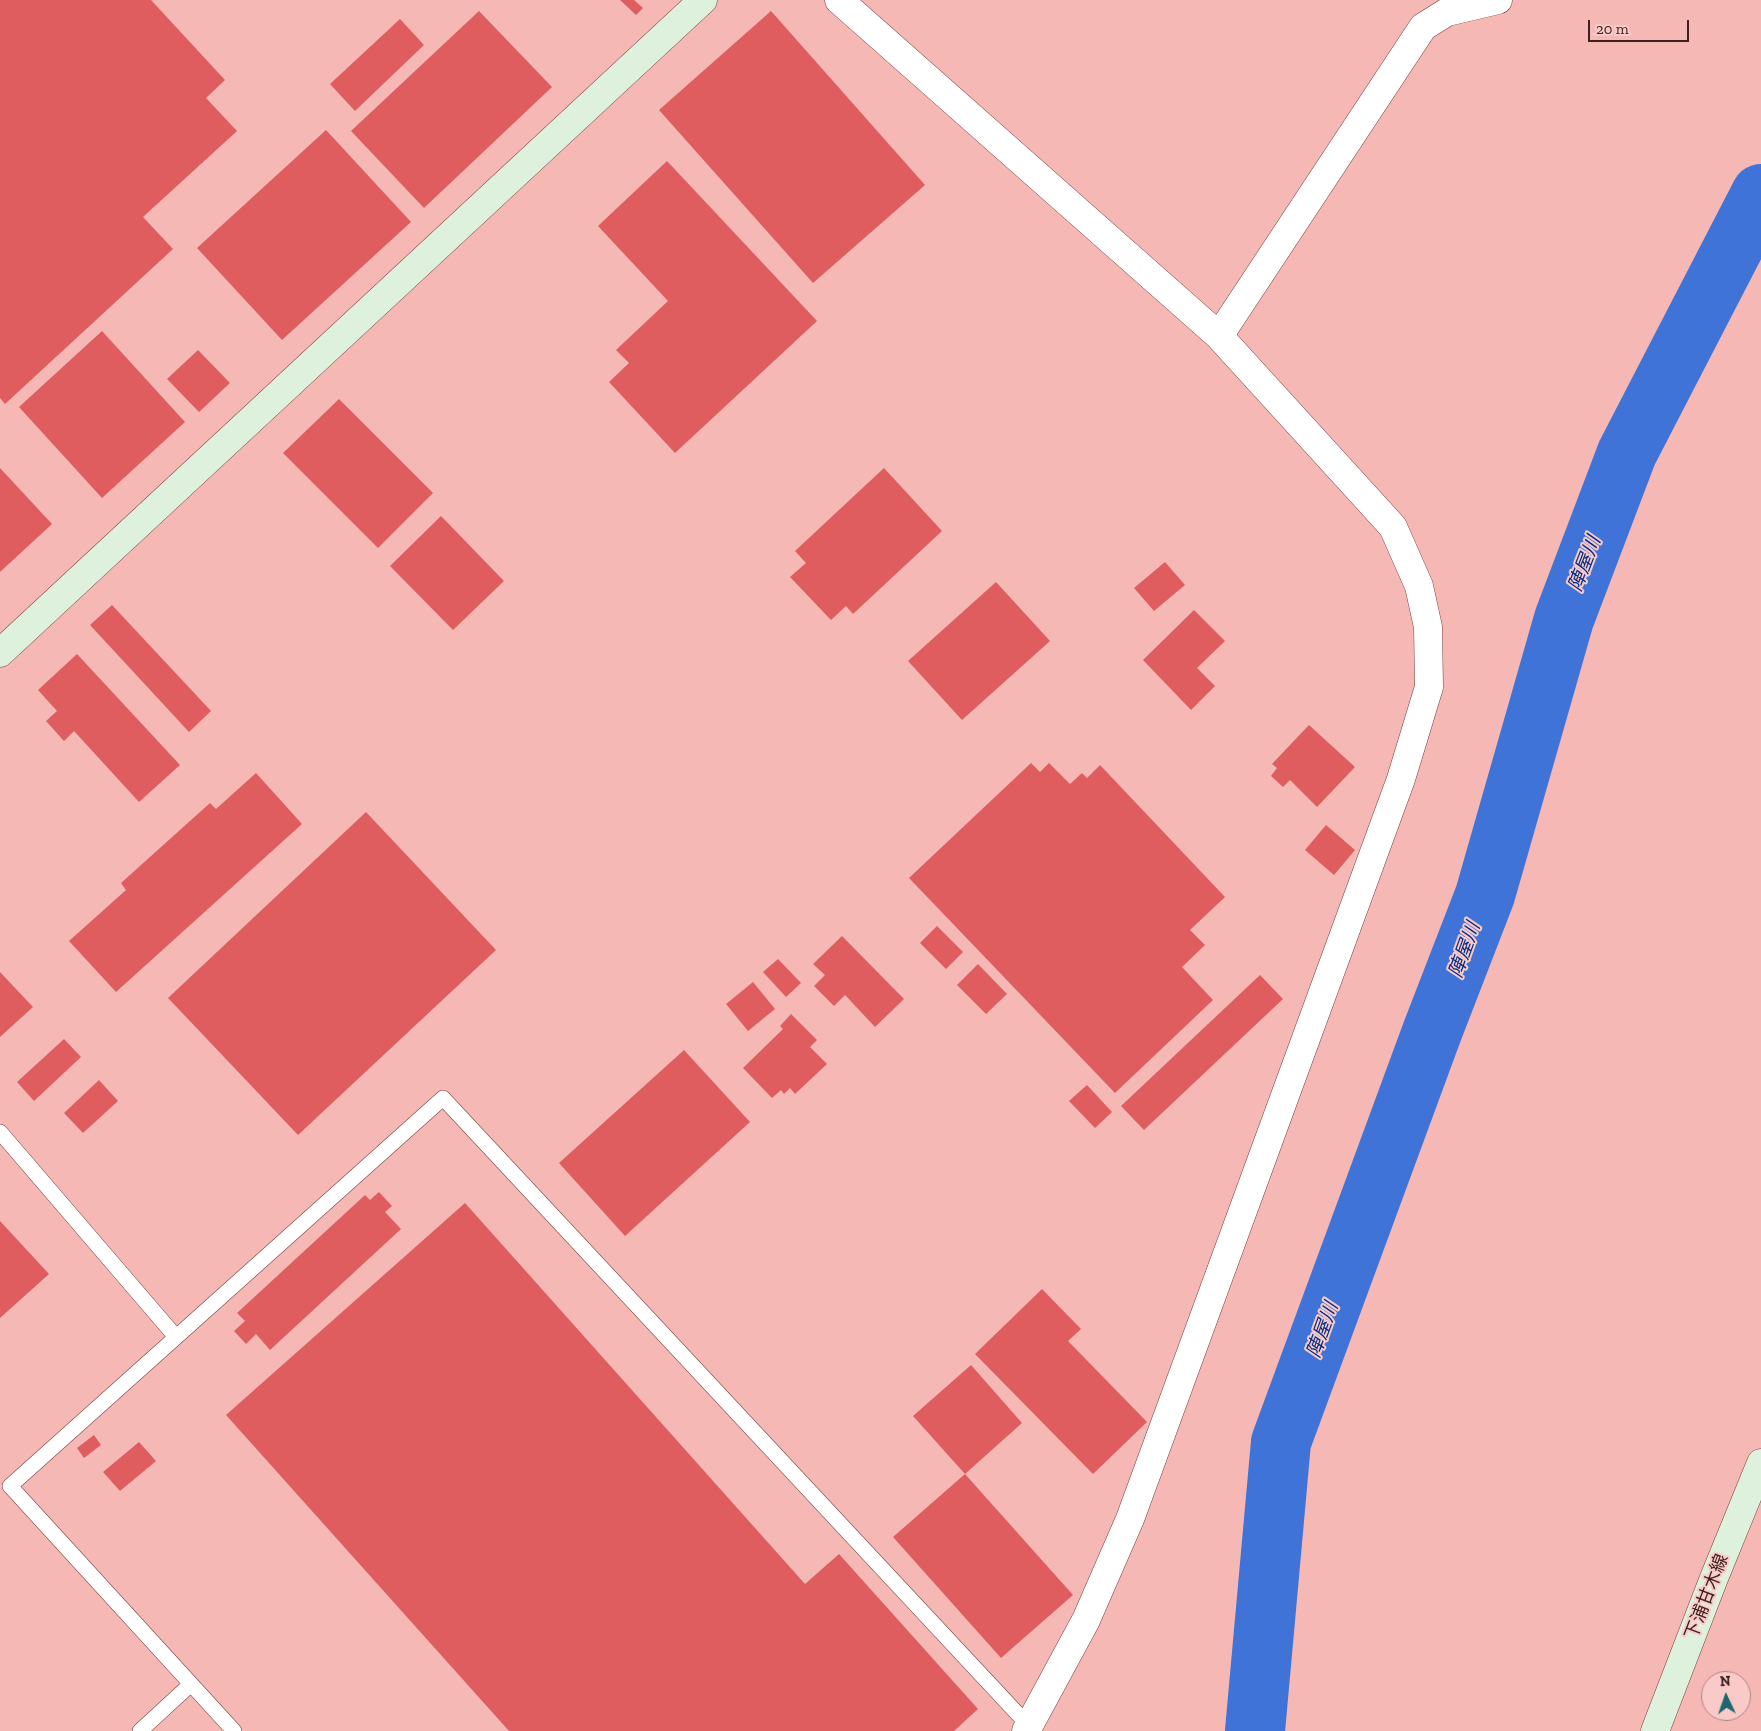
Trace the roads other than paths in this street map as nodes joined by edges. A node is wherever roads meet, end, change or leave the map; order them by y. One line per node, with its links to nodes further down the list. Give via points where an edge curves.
1 (703, 0): 5 (street)
2 (839, 0): 4 (street)
3 (1498, 0): 4 (street, via 1447,12 1423,27)
4 (1218, 336): 10 (street, via 1393,527 1419,586 1428,627 1429,687 1401,779 1130,1519 1086,1620)
5 (0, 653)
6 (0, 1132): 7 (lane)
7 (176, 1337): 9 (lane, via 10,1486); 10 (lane, via 443,1098)
8 (1761, 1463): 13 (street, 下浦甘木線)
9 (191, 1684): 11 (lane); 12 (lane)
10 (1028, 1728)
11 (140, 1731)
12 (234, 1731)
13 (1655, 1731)

